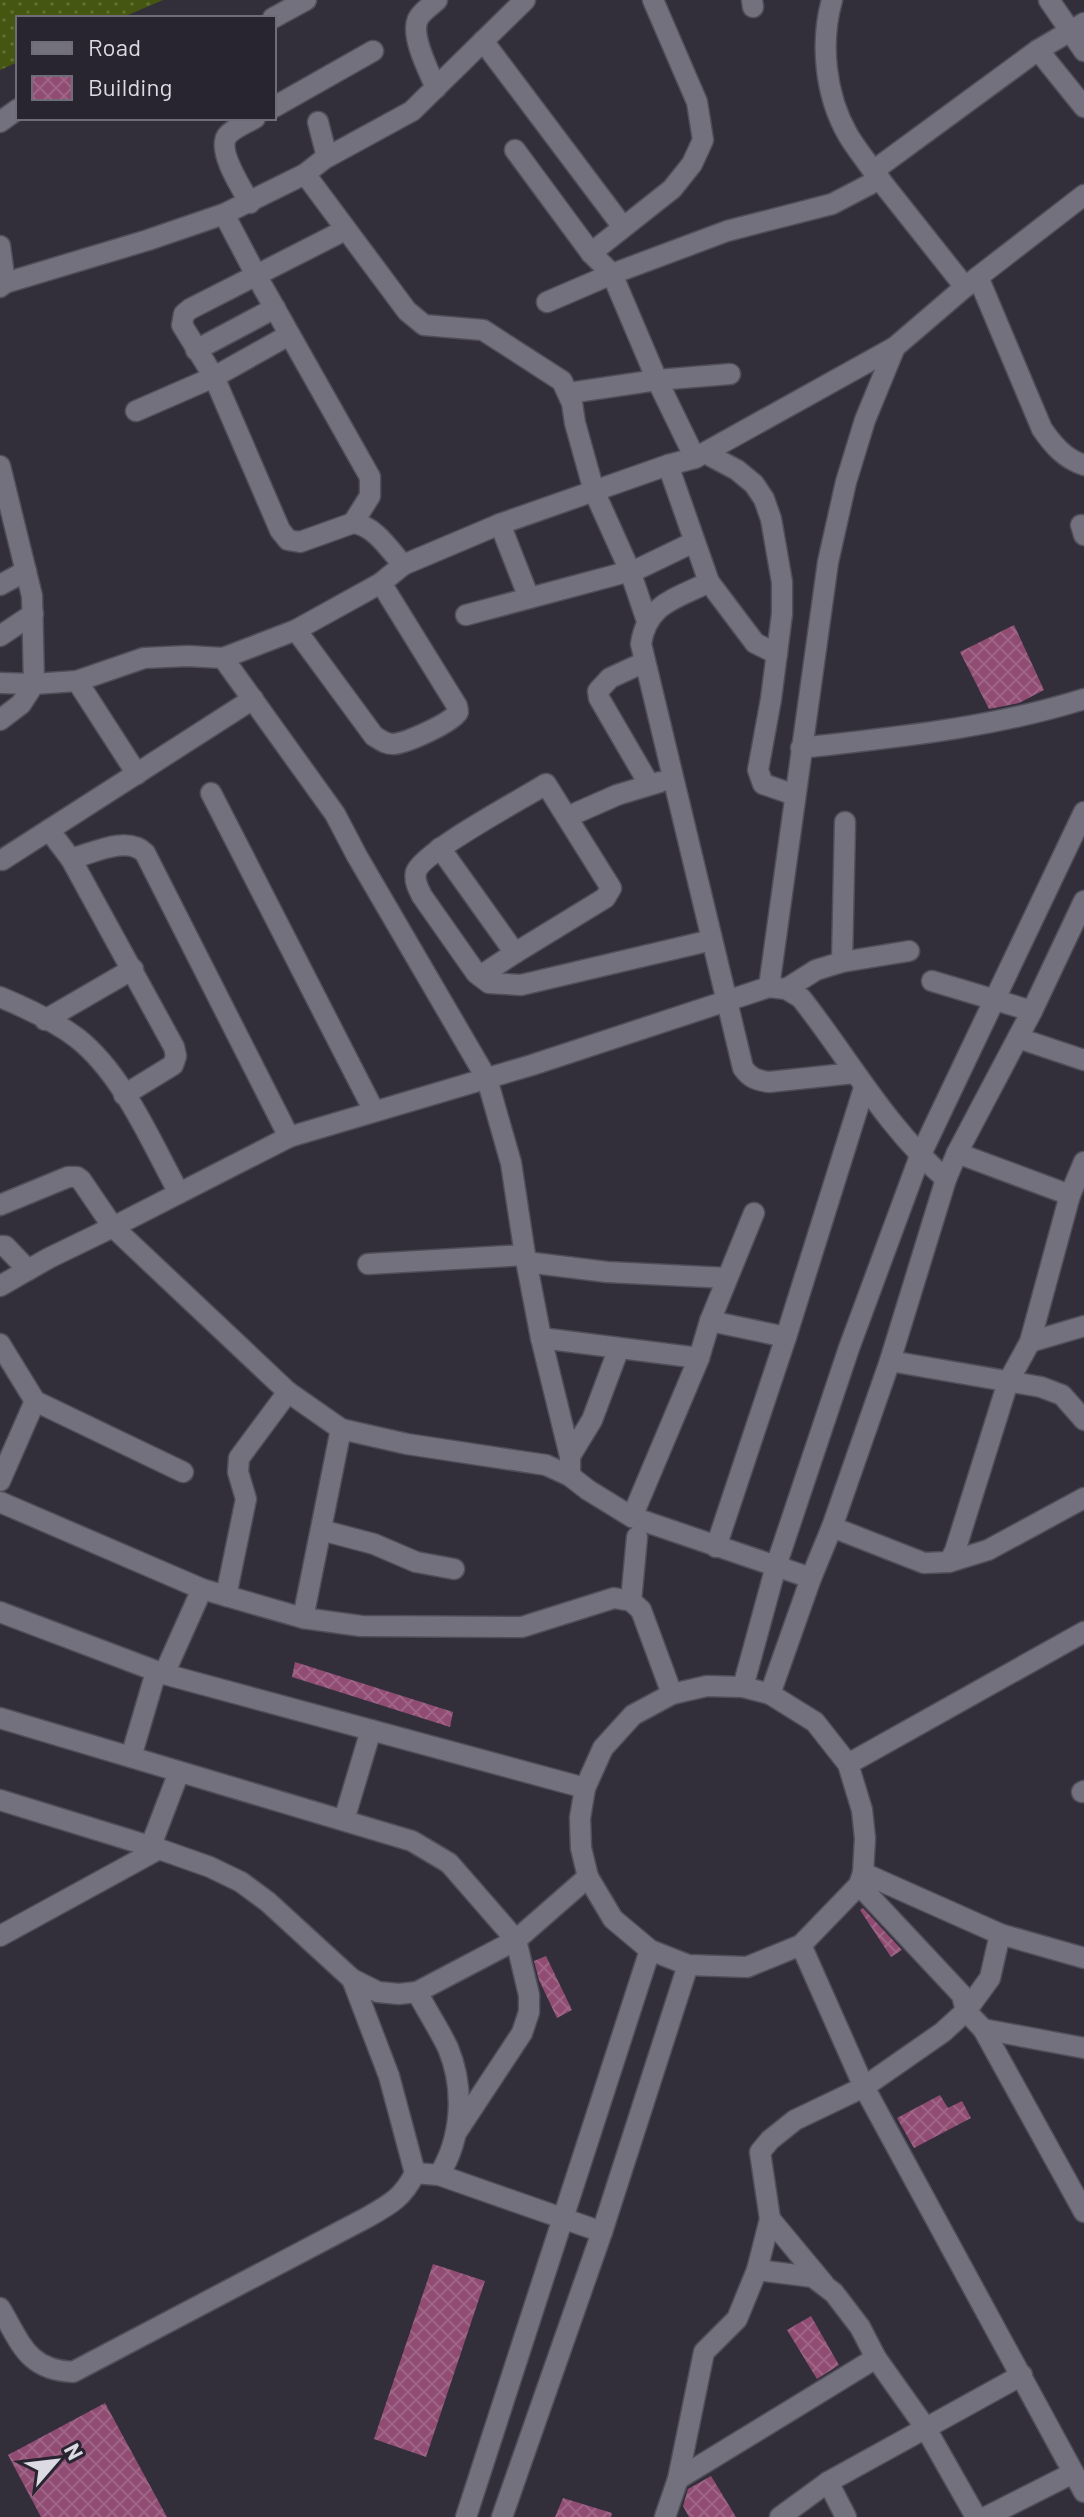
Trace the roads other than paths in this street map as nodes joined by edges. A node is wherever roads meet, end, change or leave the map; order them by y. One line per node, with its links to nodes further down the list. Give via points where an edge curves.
1 (306, 0): 7 (street)
2 (437, 0): 13 (street, via 416,24)
3 (525, 0): 9 (street)
4 (653, 0): 26 (street, via 697,102 703,140 672,189)
5 (832, 0): 22 (street, via 824,42 830,89 847,133)
6 (1049, 0): 8 (street)
7 (276, 16)
8 (1076, 27): 10 (street); 12 (street)
9 (483, 41): 13 (street); 26 (street)
10 (1038, 50): 15 (street); 22 (street)
11 (373, 51): 14 (street)
12 (1084, 51)
13 (436, 88): 20 (street, via 412,111)
14 (276, 106)
15 (1084, 107)
16 (249, 120): 18 (street)
17 (318, 122): 20 (street)
18 (226, 127): 24 (street, via 226,158)
19 (515, 150): 29 (street)
20 (327, 157): 21 (street)
21 (305, 174): 24 (street); 27 (street)
22 (877, 175): 30 (street, via 832,204 727,231); 32 (street)
23 (1084, 195): 32 (street)
24 (250, 203): 25 (street)
25 (224, 214): 31 (street); 33 (street)
26 (623, 227): 29 (street)
27 (345, 230): 31 (street); 42 (street, via 407,311 424,325 483,330 562,381)
28 (0, 246): 33 (street)
29 (591, 253): 30 (street)
30 (612, 274): 34 (street); 41 (street)
31 (256, 275): 35 (street); 38 (street, via 184,314 182,325)
32 (972, 282): 37 (street); 46 (street, via 1042,429 1055,448)
33 (3, 285)
34 (547, 302)
35 (275, 308): 36 (street); 38 (street)
36 (289, 335): 40 (street); 49 (street, via 370,477 370,496)
37 (895, 347): 44 (street); 73 (street, via 846,482 828,562)
38 (196, 350): 40 (street)
39 (730, 374): 41 (street)
40 (214, 377): 43 (street); 49 (street, via 288,540 300,542)
41 (657, 380): 42 (street); 44 (street)
42 (569, 393): 48 (street)
43 (136, 411)
44 (700, 455): 45 (street); 64 (street, via 737,470 764,499 782,582)
45 (668, 465): 48 (street); 51 (street)
46 (1084, 465)
47 (0, 468): 53 (street)
48 (594, 491): 50 (street); 54 (street)
49 (353, 523): 52 (street, via 371,530)
50 (500, 524): 52 (street); 58 (street)
51 (694, 542): 54 (street); 55 (street)
52 (403, 565): 56 (street)
53 (26, 571): 57 (street); 59 (street)
54 (630, 571): 58 (street); 61 (street)
55 (709, 582): 61 (street, via 656,609); 64 (street, via 755,643)
56 (381, 583): 62 (street); 62 (street, via 457,706 451,720 397,744 386,743 374,736)
57 (0, 585)
58 (529, 598): 60 (street)
59 (33, 614): 63 (street); 69 (street)
60 (466, 615)
61 (647, 621): 66 (street, via 641,644)
62 (296, 630): 65 (street)
63 (0, 636)
64 (777, 654): 78 (street, via 758,770 763,784)
65 (223, 658): 67 (street, via 144,658); 70 (street)
66 (645, 662): 75 (street); 76 (street, via 610,678 598,691)
67 (77, 681): 69 (street); 74 (street)
68 (0, 683): 69 (street)
69 (34, 684): 72 (street, via 21,704)
70 (253, 699): 74 (street); 103 (street, via 335,814)
71 (1084, 699): 73 (street, via 982,725)
72 (0, 720)
73 (801, 748): 78 (street)
74 (137, 774): 82 (street)
75 (673, 780): 76 (street); 88 (street)
76 (649, 784): 80 (street)
77 (211, 793): 106 (street)
78 (795, 795): 95 (street)
79 (1084, 812): 97 (street)
80 (567, 817): 83 (street, via 546,784); 90 (street, via 611,888 605,898)
81 (845, 822): 91 (street)
82 (49, 830): 84 (street); 85 (street)
83 (440, 848): 90 (street); 93 (street, via 420,865 416,885)
84 (71, 859): 92 (street); 107 (street, via 126,844 145,853)
85 (2, 860)
86 (1084, 901): 87 (street)
87 (1076, 934): 99 (street)
88 (712, 940): 93 (street, via 521,985 489,983); 98 (street)
89 (909, 951): 91 (street)
90 (515, 953): 93 (street)
91 (842, 962): 95 (street)
92 (133, 969): 100 (street); 105 (street, via 176,1056 173,1065)
93 (480, 976)
94 (932, 981): 97 (street)
95 (778, 988): 98 (street); 104 (street, via 801,998)
96 (0, 997): 100 (street)
97 (994, 1000): 99 (street); 109 (street)
98 (726, 1002): 103 (street); 104 (street, via 748,1076 769,1082)
99 (1032, 1011): 101 (street)
100 (45, 1020): 105 (street, via 76,1037)
101 (1018, 1038): 102 (street); 108 (street)
102 (1084, 1060)
103 (487, 1079): 106 (street); 118 (street, via 511,1163)
104 (859, 1081): 109 (street); 125 (street)
105 (124, 1095): 112 (street)
106 (374, 1111): 107 (street)
107 (289, 1137): 112 (street)
108 (957, 1153): 111 (street); 113 (street)
109 (920, 1156): 111 (street); 147 (street)
110 (1084, 1162): 113 (street)
111 (946, 1179): 131 (street)
112 (179, 1193): 116 (street)
113 (1070, 1195): 127 (street)
114 (0, 1205): 116 (street, via 77,1177)
115 (754, 1213): 121 (street)
116 (113, 1227): 120 (street); 133 (street)
117 (0, 1246): 120 (street)
118 (526, 1258): 119 (street); 121 (street, via 607,1272); 126 (street)
119 (368, 1264)
120 (28, 1270): 122 (street)
121 (727, 1278): 123 (street)
122 (0, 1286)
123 (710, 1321): 125 (street); 130 (street)
124 (1084, 1326): 127 (street)
125 (786, 1337): 145 (street)
126 (541, 1338): 129 (street); 137 (street)
127 (1030, 1342): 132 (street)
128 (0, 1344): 134 (street)
129 (619, 1348): 130 (street); 137 (street)
130 (699, 1358): 142 (street)
131 (890, 1361): 132 (street); 143 (street)
132 (1008, 1382): 135 (street, via 1062,1395); 146 (street)
133 (288, 1392): 136 (street); 151 (street, via 239,1458 246,1499)
134 (35, 1401): 138 (street); 139 (street)
135 (1084, 1420)
136 (341, 1429): 137 (street, via 407,1444); 144 (street)
137 (570, 1466): 142 (street)
138 (183, 1472)
139 (0, 1481)
140 (1084, 1498): 146 (street, via 988,1550)
141 (0, 1502): 150 (street)
142 (635, 1527): 145 (street); 152 (street)
143 (832, 1527): 146 (street, via 924,1563); 149 (street)
144 (321, 1530): 148 (street); 154 (street)
145 (716, 1547): 147 (street)
146 (949, 1562)
147 (776, 1566): 149 (street); 157 (street)
148 (454, 1569)
149 (811, 1578): 159 (street)
150 (202, 1589): 151 (street); 156 (street)
151 (226, 1596): 154 (street)
152 (631, 1601): 154 (street, via 614,1598 522,1627 361,1626); 158 (street, via 641,1610)
153 (0, 1612): 156 (street)
154 (303, 1618)
155 (1084, 1632): 163 (street)
156 (160, 1673): 161 (street); 162 (street)
157 (743, 1687): 158 (street, via 707,1686); 159 (street)
158 (672, 1694): 165 (street, via 633,1715 603,1748)
159 (770, 1694): 163 (street, via 815,1722)
160 (0, 1718): 162 (street)
161 (371, 1730): 165 (street); 167 (street)
162 (131, 1757): 164 (street)
163 (848, 1764): 170 (street, via 862,1810)
164 (179, 1772): 167 (street); 168 (street)
165 (585, 1788): 169 (street, via 581,1848)
166 (0, 1800): 168 (street)
167 (344, 1820): 173 (street, via 412,1841 449,1863)
168 (154, 1848): 172 (street); 178 (street, via 241,1882)
169 (588, 1877): 173 (street); 175 (street, via 613,1919)
170 (861, 1879): 171 (street); 174 (street); 180 (street, via 962,1995)
171 (1000, 1934): 176 (street); 180 (street, via 990,1978)
172 (0, 1936)
173 (516, 1940): 179 (street); 184 (street, via 529,2012 522,2033)
174 (801, 1945): 177 (street, via 747,1967); 183 (street)
175 (650, 1950): 177 (street); 188 (street)
176 (1084, 1958)
177 (688, 1965): 190 (street)
178 (352, 1979): 179 (street, via 378,1992); 185 (street, via 389,2076)
179 (417, 1992): 184 (street, via 452,2063 460,2110)
180 (966, 2011): 181 (street); 183 (street)
181 (983, 2029): 182 (street); 187 (street)
182 (1084, 2048)
183 (864, 2087): 189 (street, via 795,2120 760,2152); 195 (street)
184 (456, 2133): 186 (street)
185 (415, 2173): 186 (street); 193 (street, via 407,2190 366,2218 73,2372 55,2371 29,2357)
186 (439, 2175): 188 (street)
187 (1084, 2212)
188 (563, 2219): 190 (street); 202 (street)
189 (770, 2219): 191 (street); 192 (street)
190 (602, 2232): 201 (street)
191 (757, 2270): 192 (street, via 813,2277); 198 (street, via 737,2319 704,2352)
192 (827, 2287): 194 (street, via 860,2327)
193 (0, 2308)
194 (876, 2358): 196 (street); 198 (street)
195 (1022, 2375): 196 (street); 197 (street)
196 (925, 2427): 199 (street); 206 (street)
197 (1073, 2473): 200 (street); 207 (street)
198 (678, 2479): 203 (street)
199 (828, 2482): 204 (street); 205 (street)
200 (1084, 2492)
201 (505, 2516)
202 (466, 2517)
203 (665, 2517)
204 (780, 2517)
205 (846, 2517)
206 (976, 2517)
207 (986, 2517)

